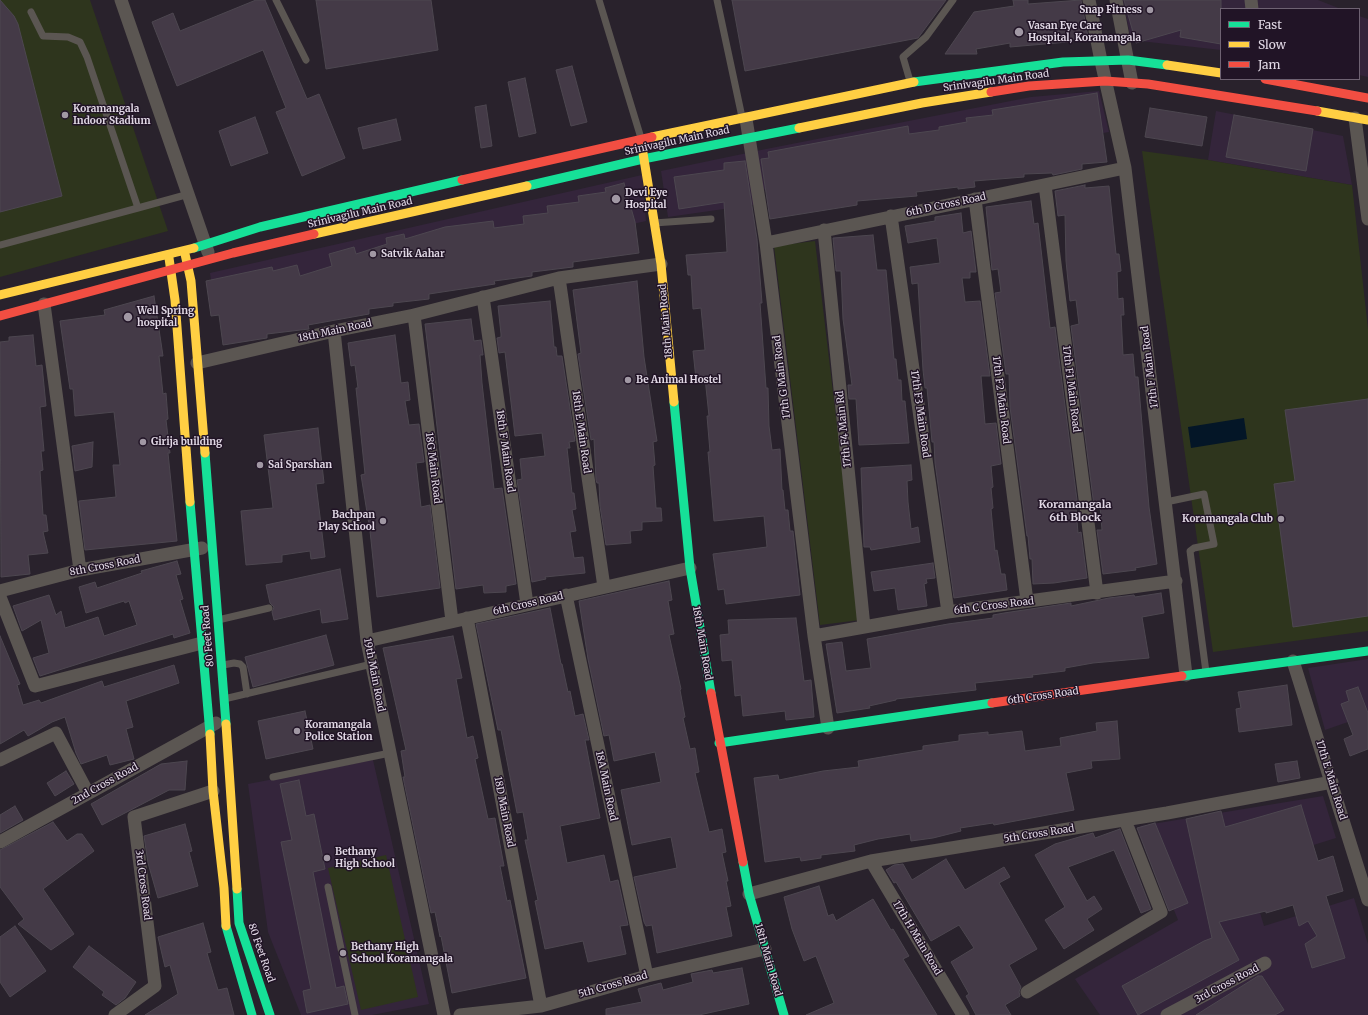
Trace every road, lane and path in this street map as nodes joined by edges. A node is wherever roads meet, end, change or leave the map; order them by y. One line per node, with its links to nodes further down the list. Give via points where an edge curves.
1 (121, 0): 26 (street)
2 (276, 0): 9 (lane)
3 (599, 0): 22 (lane)
4 (717, 0): 19 (lane)
5 (953, 0): 15 (lane, via 926,37 903,57)
6 (1089, 0): 11 (street, 17th F Main Road)
7 (1116, 0): 10 (street)
8 (31, 12): 28 (lane, via 43,36 68,36 80,42)
9 (306, 60)
10 (1128, 60): 11 (main road, Srinivagilu Main Road); 12 (main road, Srinivagilu Main Road); 16 (street)
11 (1101, 61): 14 (street, 17th F Main Road); 15 (main road, Srinivagilu Main Road, via 1063,62)
12 (1220, 73)
13 (1270, 80): 17 (main road)
14 (1105, 81): 16 (main road, Srinivagilu Main Road); 21 (main road, Srinivagilu Main Road, via 1022,87); 24 (street, 17th F Main Road)
15 (910, 83): 19 (main road, Srinivagilu Main Road)
16 (1132, 83): 18 (main road, Srinivagilu Main Road, via 1254,100)
17 (1368, 98)
18 (1355, 118): 20 (main road, Srinivagilu Main Road); 31 (street)
19 (744, 119): 21 (street, 17th G Main Road); 22 (main road, Srinivagilu Main Road)
20 (1368, 120)
21 (750, 137): 23 (main road, Srinivagilu Main Road); 34 (street, 17th G Main Road)
22 (641, 139): 23 (main road, 18th Main Road); 35 (main road, Srinivagilu Main Road, via 260,227)
23 (643, 159): 32 (main road, 18th Main Road); 39 (main road, Srinivagilu Main Road)
24 (1126, 168): 25 (street, 6th D Cross Road); 51 (street, 17th F Main Road)
25 (1045, 185): 27 (street, 6th D Cross Road); 59 (street, 17th F1 Main Road)
26 (189, 194): 28 (lane); 35 (street)
27 (976, 199): 29 (street, 6th D Cross Road); 62 (street, 17th F2 Main Road)
28 (138, 208): 36 (lane)
29 (891, 216): 33 (street, 6th D Cross Road); 65 (street, 17th F3 Main Road)
30 (711, 219): 32 (lane)
31 (1368, 220)
32 (654, 223): 40 (main road, 18th Main Road)
33 (824, 230): 34 (street, 6th D Cross Road); 69 (street, 17th F4 Main Rd)
34 (766, 243): 70 (street, 17th G Main Road)
35 (205, 244): 37 (main road, Srinivagilu Main Road); 39 (street)
36 (0, 245)
37 (184, 251): 38 (main road, Srinivagilu Main Road); 41 (main road, 80 Feet Road)
38 (168, 255): 42 (main road, 80 Feet Road); 44 (main road, Srinivagilu Main Road)
39 (210, 259): 41 (main road, Srinivagilu Main Road)
40 (661, 264): 43 (street, 18th Main Road); 54 (main road, 18th Main Road)
41 (188, 266): 42 (main road, Srinivagilu Main Road); 50 (main road, 80 Feet Road)
42 (171, 270): 46 (main road, Srinivagilu Main Road); 53 (main road, 80 Feet Road)
43 (559, 278): 45 (street, 18th Main Road); 57 (street, 18th E Main Road)
44 (0, 295)
45 (483, 297): 47 (street, 18th Main Road); 63 (street, 18th F Main Road)
46 (44, 304): 48 (main road, Srinivagilu Main Road); 55 (street)
47 (414, 315): 49 (street, 18th Main Road); 68 (street, 18G Main Road)
48 (0, 316)
49 (334, 331): 50 (street, 18th Main Road); 71 (street, 19th Main Road)
50 (197, 363): 52 (main road, 80 Feet Road)
51 (1166, 502): 56 (street, 17th F Main Road); 77 (lane, via 1204,494 1214,544 1190,551)
52 (212, 547): 53 (street, 8th Cross Road); 67 (main road, 80 Feet Road)
53 (194, 549): 55 (street, 8th Cross Road); 72 (main road, 80 Feet Road)
54 (690, 568): 57 (street, 6th Cross Road); 84 (main road, 18th Main Road)
55 (80, 570): 58 (street, 8th Cross Road)
56 (1176, 581): 59 (street, 6th C Cross Road); 78 (street, 17th F Main Road)
57 (604, 587): 60 (street, 6th Cross Road)
58 (0, 591)
59 (1097, 593): 62 (street, 6th C Cross Road)
60 (566, 596): 63 (street, 6th Cross Road); 99 (street, 18A Main Road)
61 (0, 597): 72 (street, via 35,686)
62 (1027, 601): 65 (street, 6th C Cross Road)
63 (528, 604): 66 (street, 6th Cross Road)
64 (269, 608): 67 (lane)
65 (948, 612): 69 (street, 6th C Cross Road)
66 (467, 618): 68 (street, 6th Cross Road); 101 (street, 18D Main Road)
67 (218, 620): 76 (main road, 80 Feet Road)
68 (452, 621): 71 (street, 6th Cross Road)
69 (864, 627): 70 (street, 6th C Cross Road)
70 (814, 636): 83 (street, 17th G Main Road)
71 (367, 641): 75 (street, 19th Main Road)
72 (202, 643): 82 (main road, 80 Feet Road)
73 (1368, 651): 74 (main road, 6th Cross Road)
74 (1293, 661): 77 (main road, 6th Cross Road); 88 (street, 17th E Main Road)
75 (372, 664): 79 (lane); 85 (street, 19th Main Road)
76 (221, 665): 79 (lane, via 234,663 243,667); 80 (main road, 80 Feet Road)
77 (1206, 672): 78 (main road, 6th Cross Road)
78 (1186, 675): 83 (main road, 6th Cross Road)
79 (247, 694): 80 (lane)
80 (224, 700): 81 (main road, 80 Feet Road)
81 (225, 719): 82 (street, 2nd Cross Road); 104 (main road, 80 Feet Road, via 239,924)
82 (210, 726): 89 (main road, 80 Feet Road); 90 (street, 2nd Cross Road)
83 (828, 728): 84 (main road, 6th Cross Road)
84 (719, 743): 95 (main road, 18th Main Road)
85 (390, 753): 87 (lane); 106 (street, 19th Main Road)
86 (0, 760): 90 (street, via 56,733)
87 (273, 777)
88 (1332, 782): 91 (street, 5th Cross Road); 96 (street, 17th E Main Road)
89 (213, 791): 102 (street, 3rd Cross Road, via 134,817 155,986); 103 (main road, 80 Feet Road, via 226,931)
90 (88, 793): 92 (street, 2nd Cross Road)
91 (1125, 820): 93 (street, 5th Cross Road); 100 (street, via 1161,912)
92 (0, 842)
93 (871, 861): 95 (street, 5th Cross Road); 109 (street, 17th H Main Road)
94 (328, 887): 105 (lane)
95 (749, 894): 97 (main road, 18th Main Road)
96 (1368, 900)
97 (765, 949): 99 (street, 5th Cross Road); 108 (main road, 18th Main Road)
98 (1265, 963): 110 (street, 3rd Cross Road)
99 (647, 976): 101 (street, 5th Cross Road)
100 (1027, 992)
101 (541, 1006): 107 (street, 5th Cross Road)
102 (116, 1015)
103 (252, 1015)
104 (270, 1015)
105 (356, 1015)
106 (444, 1015)
107 (460, 1015)
108 (784, 1015)
109 (963, 1015)
110 (1167, 1015)

